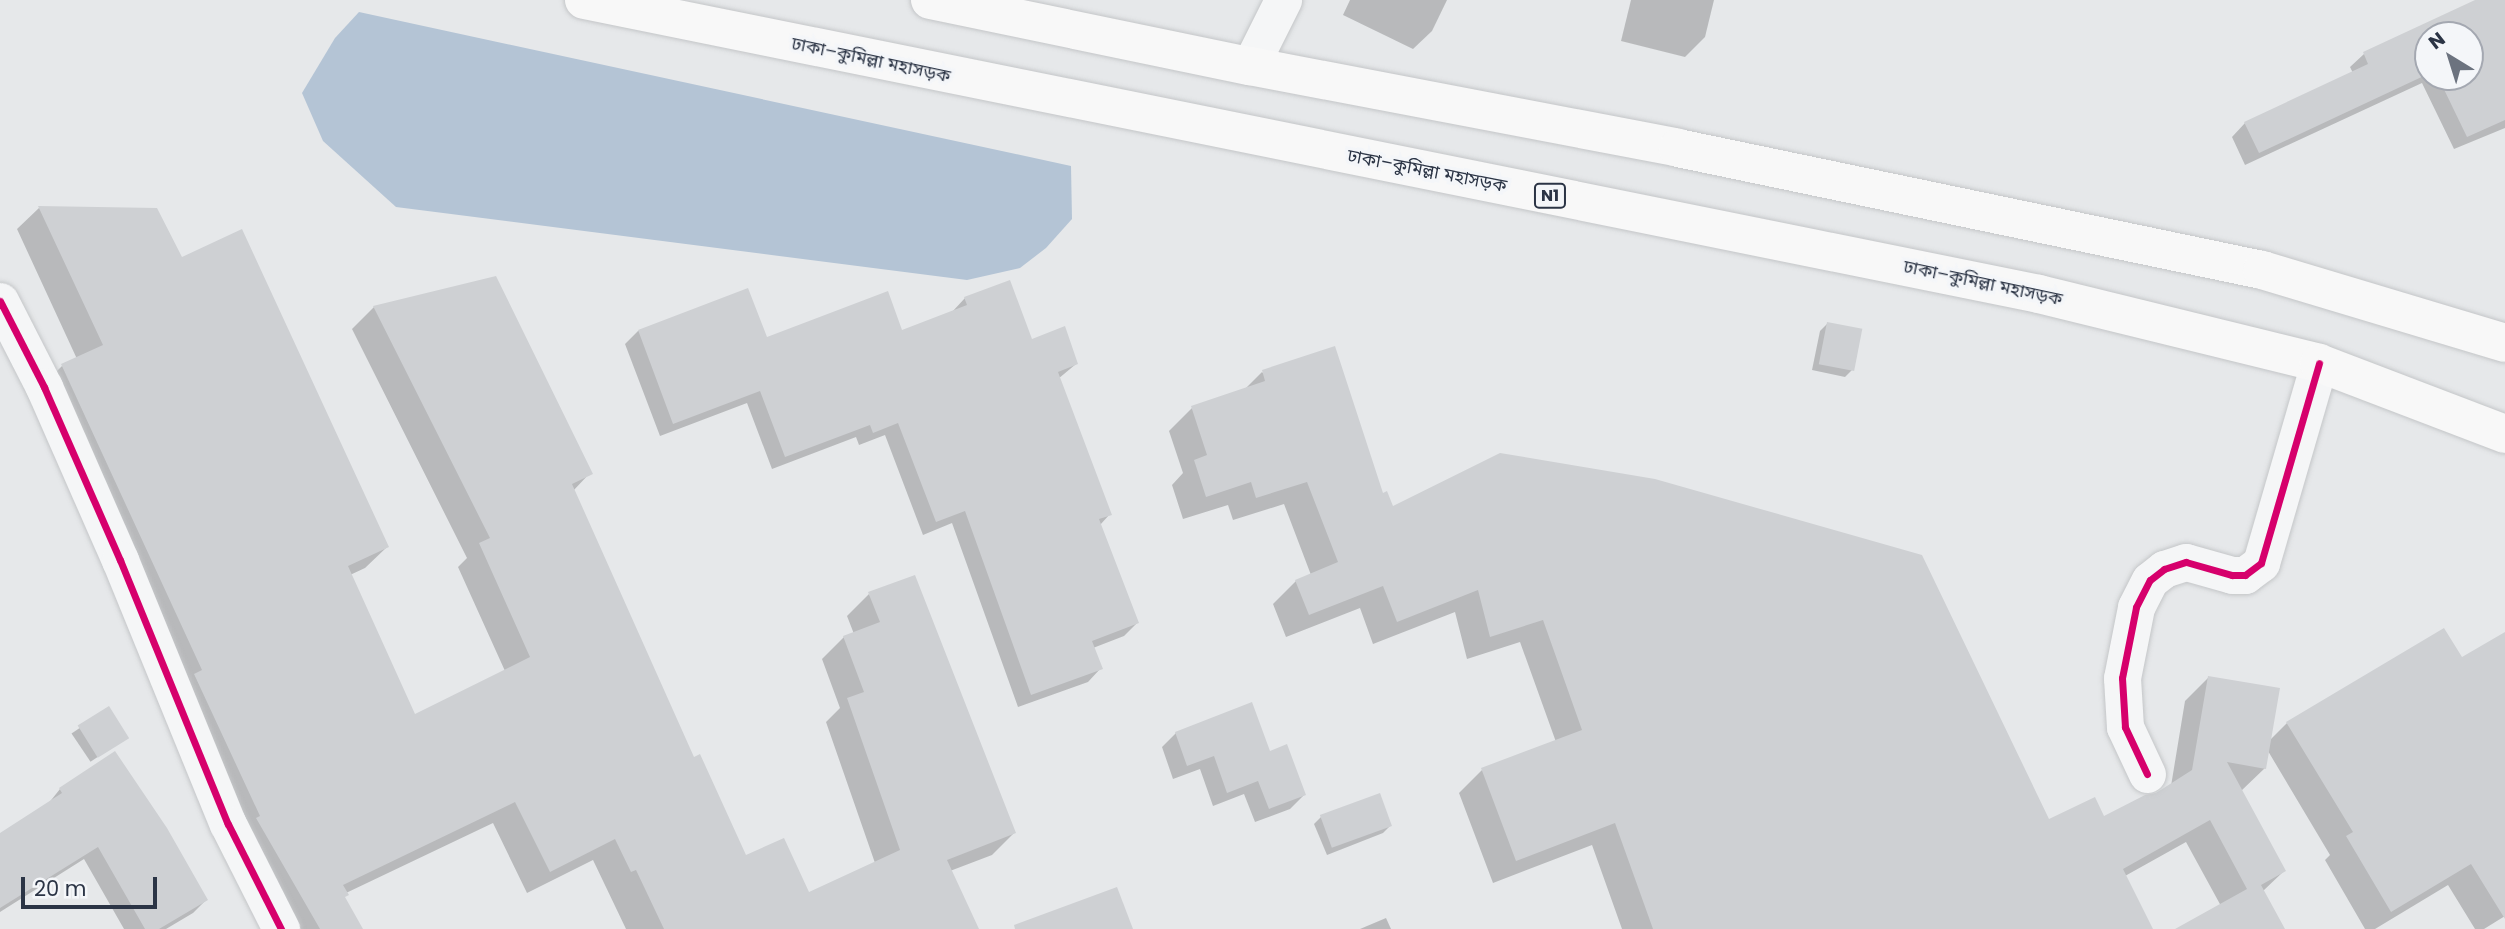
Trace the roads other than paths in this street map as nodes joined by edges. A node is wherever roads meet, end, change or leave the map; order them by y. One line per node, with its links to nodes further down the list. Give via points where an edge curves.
1 (584, 0): 7 (highway, ঢাকা–কুমিল্লা মহাসড়ক / N1, via 2039,294)
2 (930, 0): 4 (highway)
3 (1283, 0): 4 (street)
4 (1250, 66): 6 (highway, via 1678,148 2262,270)
5 (0, 301): 10 (street, via 44,387 120,560 228,824)
6 (2503, 340)
7 (2319, 363): 8 (highway, ঢাকা–কুমিল্লা মহাসড়ক / N1); 9 (street, via 2261,563 2245,575 2186,562 2164,569 2150,580 2136,607 2122,678 2125,727)
8 (2505, 434)
9 (2147, 774)
10 (281, 929)

